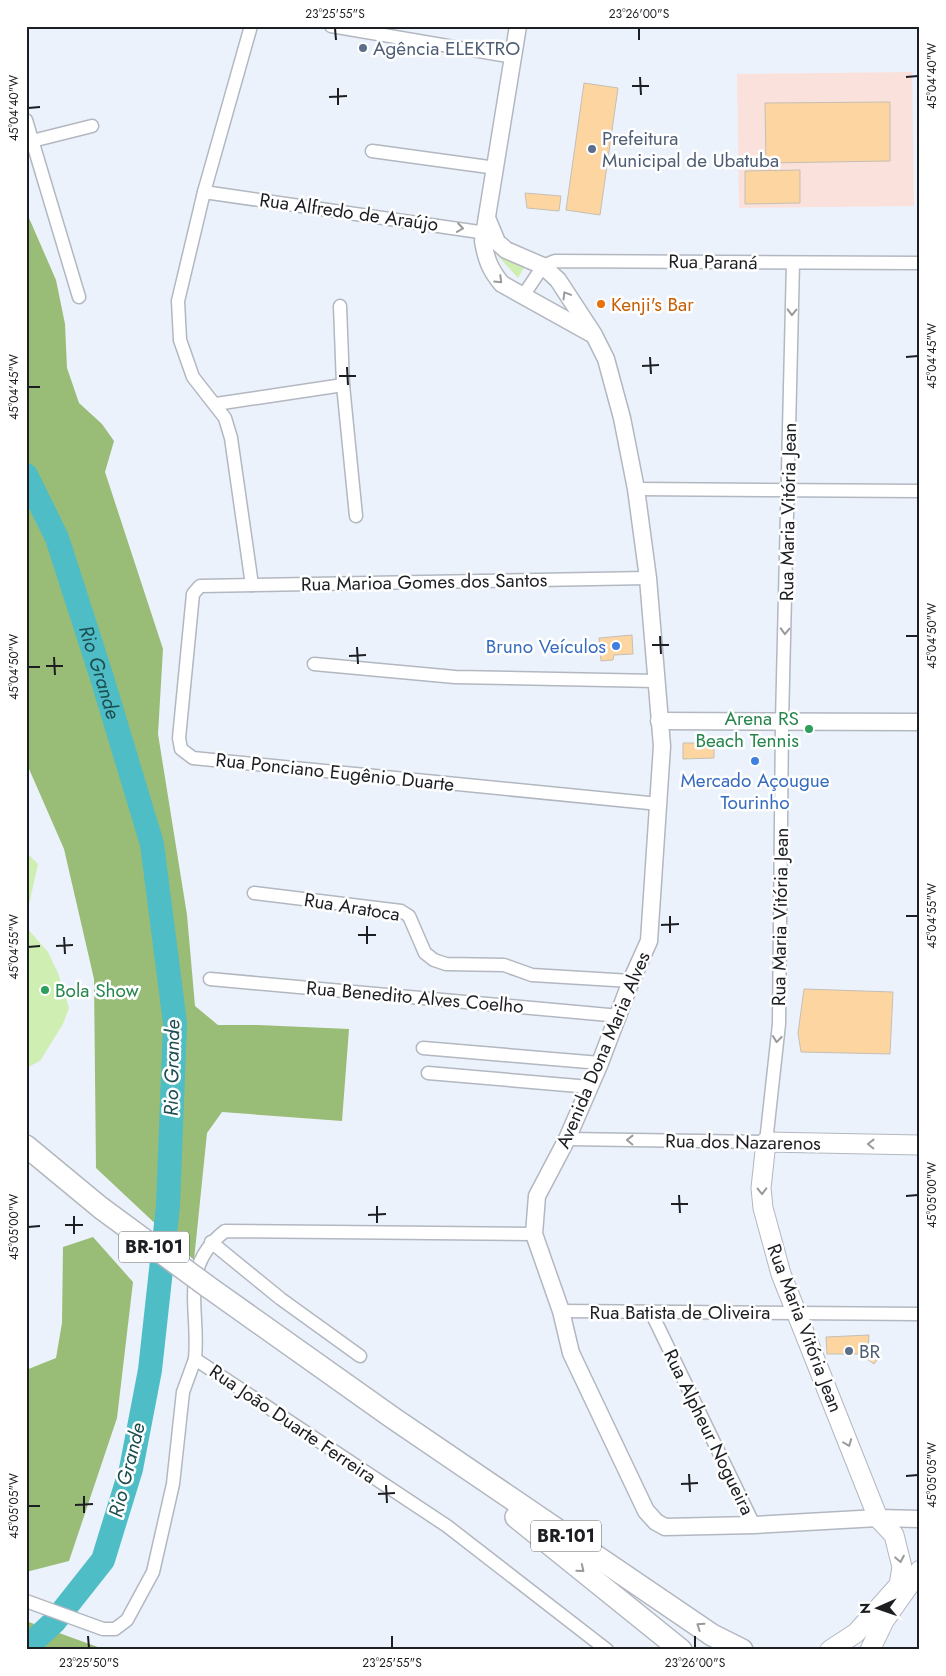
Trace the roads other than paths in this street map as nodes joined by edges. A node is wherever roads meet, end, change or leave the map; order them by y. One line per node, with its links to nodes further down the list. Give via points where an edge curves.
1 (251, 26): 10 (street)
2 (331, 26): 4 (street)
3 (518, 26): 4 (street)
4 (513, 57): 9 (street)
5 (26, 120): 7 (street)
6 (92, 126): 7 (street)
7 (32, 141): 15 (street)
8 (372, 151): 9 (street)
9 (496, 168): 11 (street)
10 (204, 192): 11 (street, Rua Alfredo de Araújo, one-way to 11); 20 (street, via 178,301 180,340 194,377)
11 (488, 228): 14 (street, Avenida Dona Maria Alves, via 506,250); 16 (street, one-way to 16, via 483,241 491,271 502,284)
12 (793, 263): 13 (street, Rua Paraná); 14 (street, Rua Paraná, via 569,260); 22 (street, Rua Maria Vitória Jean, one-way to 22)
13 (920, 263)
14 (543, 266): 16 (street); 18 (street, Avenida Dona Maria Alves, one-way to 14, via 558,280)
15 (79, 296)
16 (523, 296): 18 (street)
17 (340, 306): 19 (street)
18 (594, 335): 21 (street, Avenida Dona Maria Alves, via 606,358)
19 (343, 385): 20 (street); 24 (street)
20 (216, 404): 26 (street, via 225,418 231,438)
21 (636, 489): 22 (street); 25 (street, Avenida Dona Maria Alves)
22 (788, 490): 23 (street); 31 (street, Rua Maria Vitória Jean, one-way to 31)
23 (920, 491)
24 (356, 516)
25 (648, 578): 26 (street, Rua Marioa Gomes dos Santos); 29 (street, Avenida Dona Maria Alves)
26 (252, 585): 27 (street, Rua Marioa Gomes dos Santos)
27 (200, 586): 33 (street, Rua Ponciano Eugênio Duarte, via 193,594 179,738 181,749 193,758)
28 (314, 664): 29 (street, via 456,677)
29 (656, 682): 30 (street, Avenida Dona Maria Alves)
30 (659, 721): 31 (street); 33 (street, Avenida Dona Maria Alves, via 662,766)
31 (782, 721): 32 (street); 43 (street, Rua Maria Vitória Jean, one-way to 43, via 779,1024)
32 (920, 722)
33 (658, 804): 36 (street, Avenida Dona Maria Alves, via 649,941)
34 (254, 893): 36 (street, Rua Aratoca, via 401,910 409,916 425,953 446,964 504,965 532,975)
35 (210, 979): 37 (street, Rua Benedito Alves Coelho)
36 (631, 981): 37 (street, Avenida Dona Maria Alves)
37 (620, 1016): 39 (street, Avenida Dona Maria Alves)
38 (423, 1048): 39 (street)
39 (600, 1063): 41 (street, Avenida Dona Maria Alves)
40 (428, 1072): 41 (street)
41 (590, 1087): 42 (street, Avenida Dona Maria Alves)
42 (567, 1139): 43 (street, Rua dos Nazarenos, one-way to 42); 46 (street, Avenida Dona Maria Alves, via 537,1196)
43 (766, 1142): 44 (main road, Rua dos Nazarenos, one-way to 43); 50 (main road, Rua Maria Vitória Jean, one-way to 50, via 762,1208 781,1274)
44 (920, 1145)
45 (26, 1146): 54 (highway, BR-101, bridge, via 101,1208)
46 (534, 1234): 47 (street, via 225,1231); 48 (street, Avenida Dona Maria Alves)
47 (211, 1242): 52 (street, via 281,1299); 53 (street, via 200,1261 192,1298)
48 (560, 1311): 49 (street, Rua Batista de Oliveira); 57 (street, Avenida Dona Maria Alves, via 571,1353 646,1511 665,1527)
49 (651, 1312): 50 (street, Rua Batista de Oliveira); 57 (street, Rua Alpheur Nogueira)
50 (798, 1313): 51 (street, Rua Batista de Oliveira); 55 (main road, Rua Maria Vitória Jean, one-way to 55)
51 (920, 1314)
52 (360, 1356)
53 (196, 1359): 59 (street, Rua João Duarte Ferreira, via 183,1392 173,1484 153,1572 127,1620 115,1629 103,1629); 60 (street, Rua João Duarte Ferreira, via 447,1526)
54 (393, 1418): 61 (highway, BR-101, one-way to 61); 62 (highway, BR-101, one-way to 54, via 712,1635)
55 (878, 1518): 56 (street); 57 (street); 63 (main road, one-way to 63, via 894,1535 902,1567 900,1585 856,1633)
56 (920, 1519)
57 (754, 1526)
58 (920, 1570): 64 (main road, via 884,1621)
59 (26, 1601)
60 (607, 1650)
61 (681, 1650)
62 (742, 1650)
63 (830, 1650)
64 (870, 1650)

